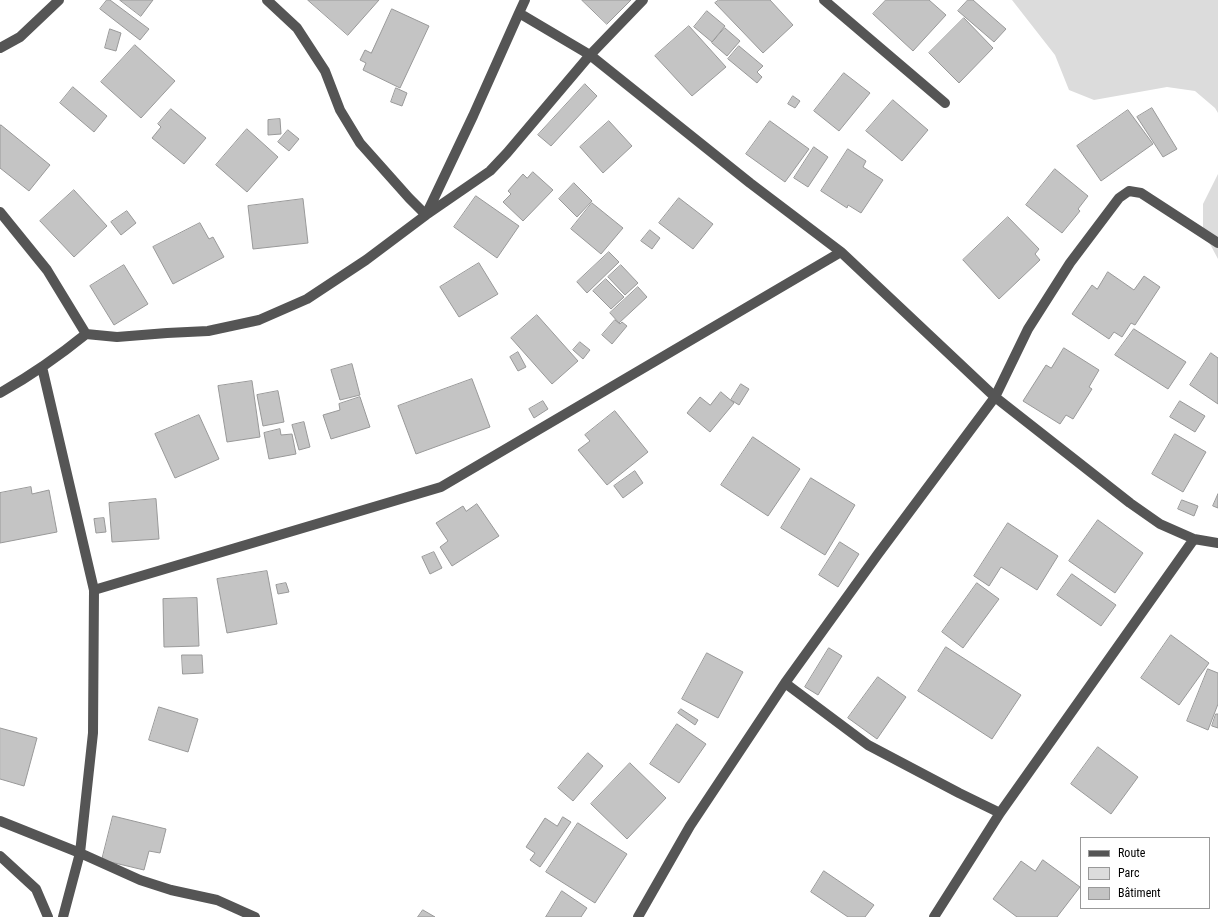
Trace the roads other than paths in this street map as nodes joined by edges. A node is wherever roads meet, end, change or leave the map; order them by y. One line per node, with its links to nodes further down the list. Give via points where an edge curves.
1 (59, 0): 7 (street, via 20,37)
2 (267, 0): 11 (street, via 301,34 325,71 340,110 360,143)
3 (525, 0): 6 (street)
4 (643, 0): 8 (street)
5 (824, 0): 9 (street)
6 (519, 13): 8 (street); 11 (street)
7 (0, 48)
8 (590, 55): 11 (street, via 490,171); 13 (street)
9 (945, 103)
10 (0, 212): 14 (street, via 47,270)
11 (426, 215): 14 (street, via 366,260 307,299 259,320 208,331 117,338)
12 (1218, 243): 17 (street, via 1141,193 1129,191 1119,198 1065,270 1028,329)
13 (841, 252): 17 (street); 20 (street, via 441,487)
14 (86, 334): 15 (street)
15 (42, 367): 16 (street); 20 (street)
16 (0, 393)
17 (996, 397): 18 (street, via 1130,503 1160,524); 21 (street)
18 (1194, 539): 19 (street); 22 (street)
19 (1218, 543)
20 (94, 590): 24 (street, via 93,733)
21 (786, 682): 22 (street, via 868,745); 29 (street, via 690,826)
22 (1000, 813): 30 (street)
23 (0, 821): 24 (street)
24 (80, 853): 27 (street); 28 (street, via 140,880 217,900)
25 (0, 856): 26 (street, via 36,889)
26 (48, 917)
27 (63, 917)
28 (255, 917)
29 (638, 917)
30 (934, 917)

